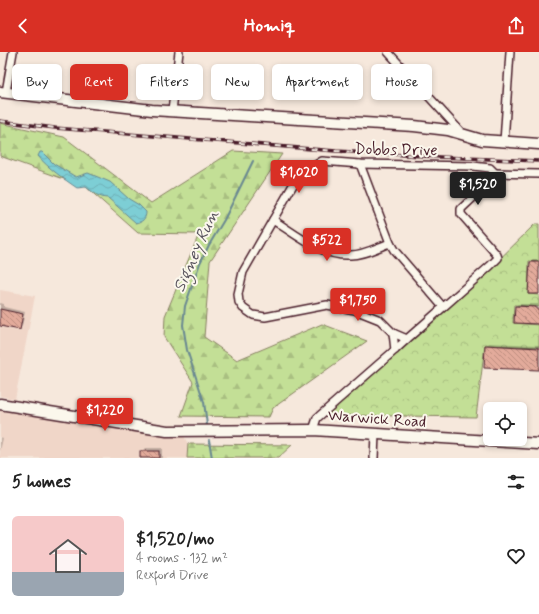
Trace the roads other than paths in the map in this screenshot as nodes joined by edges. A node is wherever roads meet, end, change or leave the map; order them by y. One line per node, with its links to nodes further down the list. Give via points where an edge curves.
1 (13, 52): 5 (street)
2 (179, 52): 6 (street)
3 (388, 52): 7 (street)
4 (510, 52): 10 (street)
5 (3, 92): 6 (street)
6 (172, 111): 8 (street)
7 (445, 115): 8 (street, via 442,124); 9 (street)
8 (436, 128): 9 (street)
9 (463, 134): 10 (street, via 482,140)
10 (504, 142): 11 (street)
11 (539, 144)
12 (360, 164): 13 (street, Dobbs Drive, via 473,166 490,168); 15 (street, Dobbs Drive, via 322,161 315,165 293,185); 16 (street)
13 (494, 172): 14 (street, Dobbs Drive); 17 (street, via 495,178 461,208 461,214 498,258)
14 (539, 174)
15 (273, 220): 16 (street, via 335,255 352,255); 18 (street, Dobbs Drive, via 243,272 238,294 243,308 253,315 264,317 327,305 355,310 380,320)
16 (390, 243): 17 (street)
17 (443, 308): 19 (street)
18 (393, 333): 19 (street, Dobbs Drive); 20 (street)
19 (408, 339): 20 (street)
20 (394, 350): 22 (street, via 317,418)
21 (0, 404): 22 (street, Warwick Road, via 167,430)
22 (313, 430): 23 (street, Warwick Road)
23 (375, 434): 24 (street, Warwick Road); 25 (street)
24 (539, 444)
25 (374, 458)

